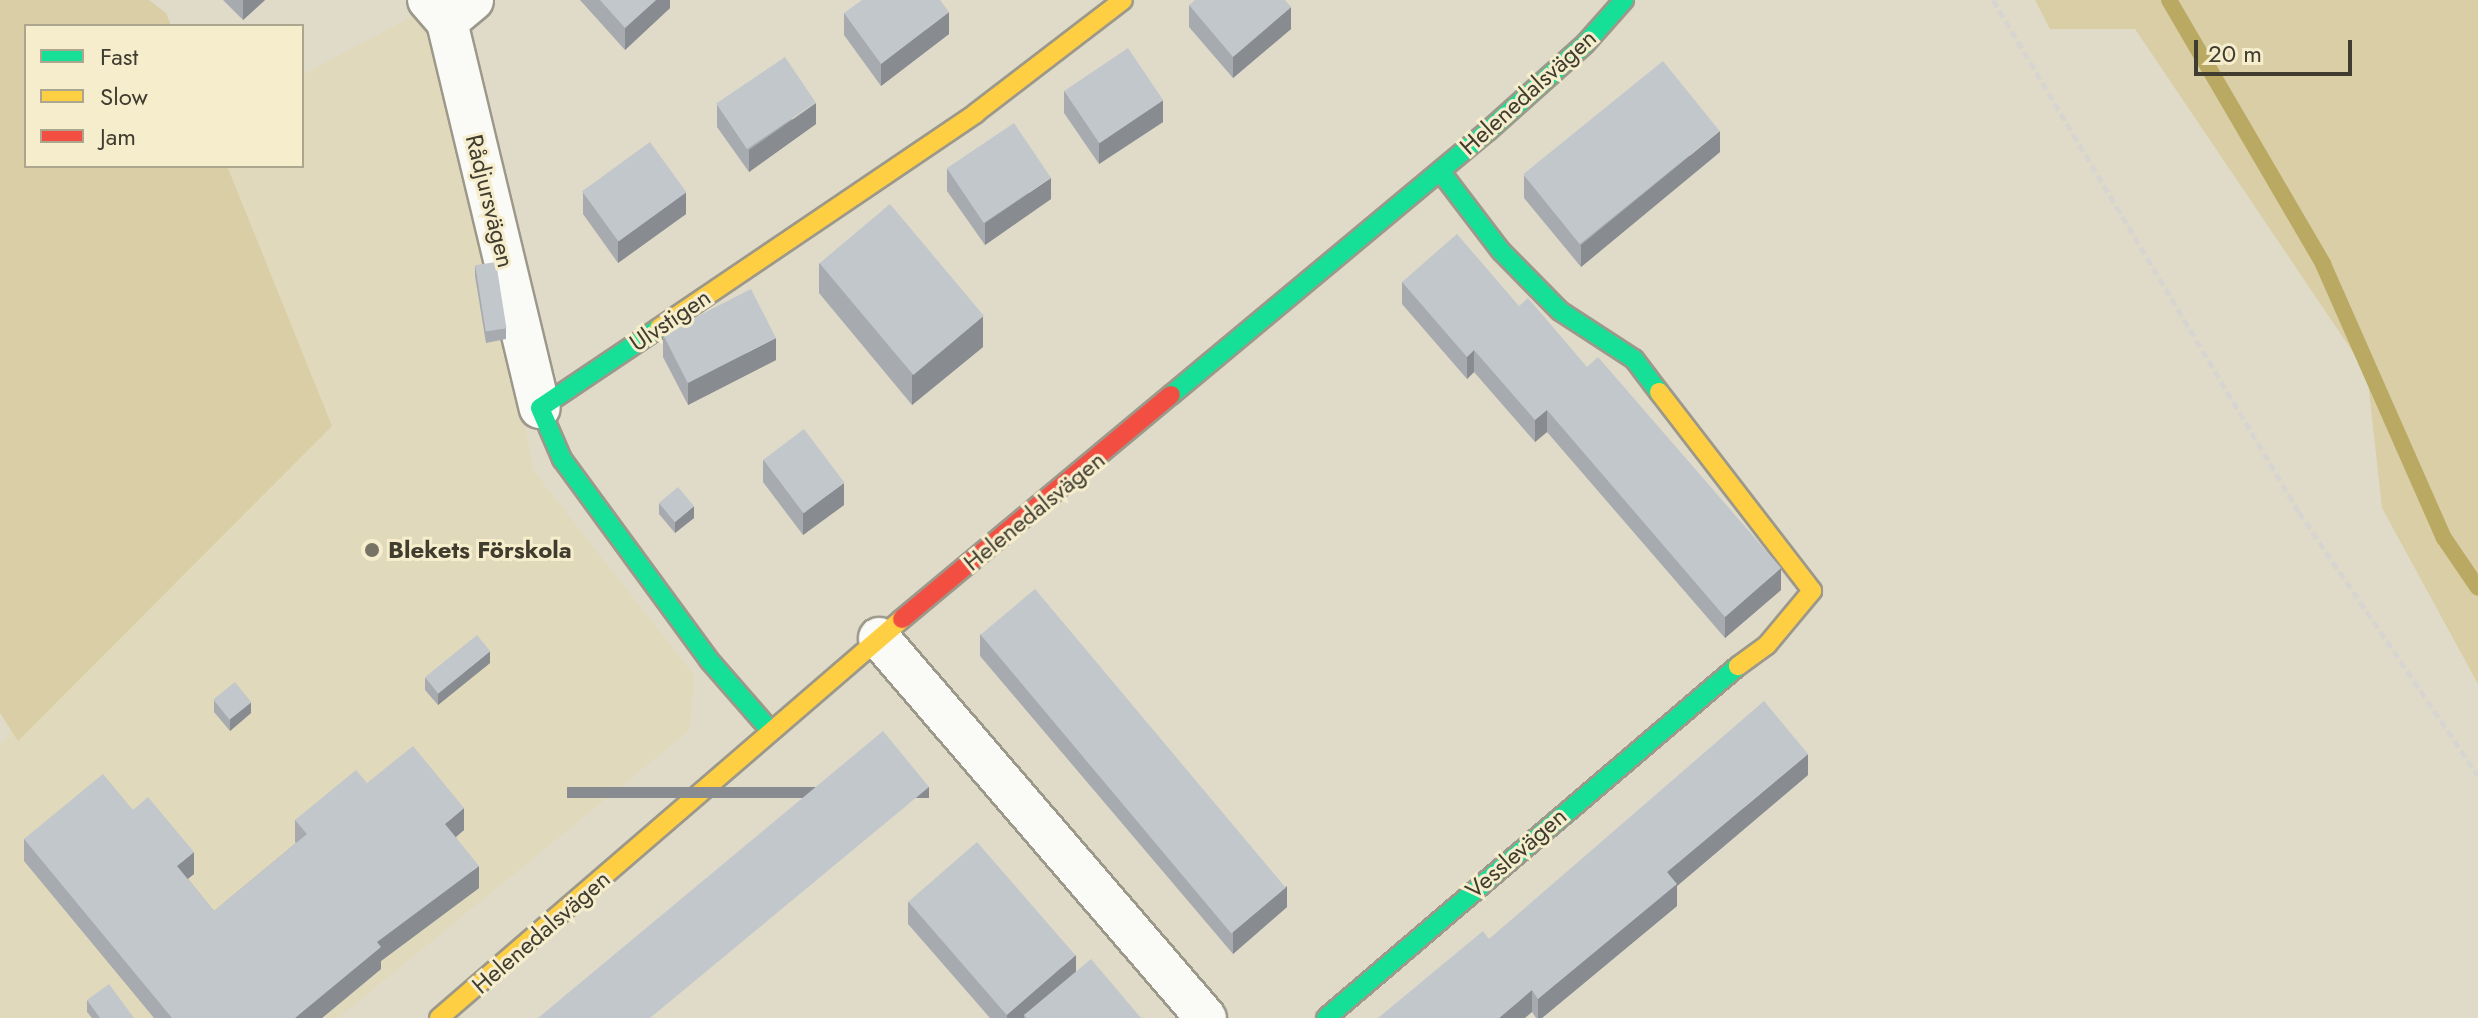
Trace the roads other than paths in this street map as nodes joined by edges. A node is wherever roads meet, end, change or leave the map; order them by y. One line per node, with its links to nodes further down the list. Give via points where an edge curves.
1 (1123, 0): 5 (street, Ulvstigen, via 976,113)
2 (1624, 0): 4 (street, Helenedalsvägen, via 1585,44)
3 (449, 7): 5 (street, Rådjursvägen)
4 (1440, 171): 6 (street, Helenedalsvägen); 10 (street, Vesslevägen, via 1501,251 1560,311 1634,359 1812,591 1767,645 1706,689)
5 (540, 408): 7 (street, via 562,459 709,660)
6 (879, 638): 7 (street, Helenedalsvägen); 9 (street)
7 (771, 731): 8 (street, Helenedalsvägen)
8 (439, 1018)
9 (1206, 1018)
10 (1326, 1018)

